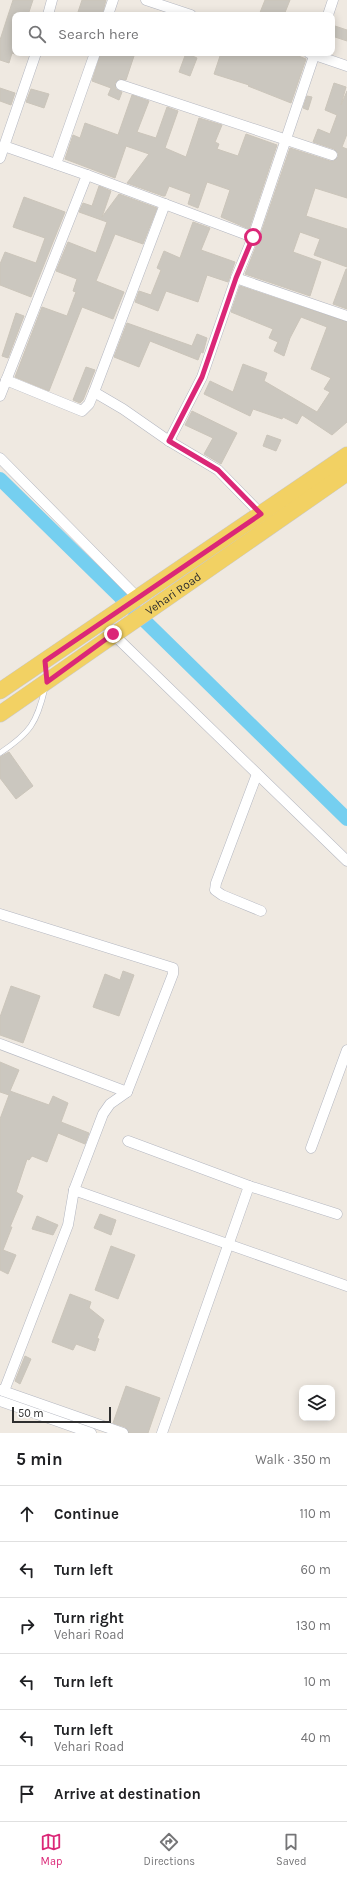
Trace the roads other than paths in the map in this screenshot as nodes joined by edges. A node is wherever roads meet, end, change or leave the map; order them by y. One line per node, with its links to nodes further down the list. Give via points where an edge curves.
1 (52, 0): 5 (street)
2 (113, 0): 6 (street)
3 (146, 0): 7 (street)
4 (333, 0): 8 (street)
5 (49, 12)
6 (109, 12)
7 (182, 12)
8 (329, 12)
9 (35, 56): 16 (street)
10 (94, 56): 19 (street)
11 (312, 56): 15 (street)
12 (319, 56): 13 (street)
13 (347, 66)
14 (121, 85): 15 (street)
15 (285, 141): 17 (street); 22 (street)
16 (4, 146): 18 (street); 19 (street)
17 (332, 155)
18 (0, 158)
19 (56, 164): 20 (street)
20 (87, 175): 21 (street); 25 (street)
21 (165, 204): 22 (street); 26 (street)
22 (253, 237): 23 (street)
23 (236, 278): 24 (street); 28 (street, via 202,377)
24 (347, 316)
25 (6, 380): 26 (street, via 82,411 90,404); 27 (street)
26 (94, 392): 28 (street, via 124,409)
27 (0, 396)
28 (169, 441): 32 (street, via 218,470)
29 (347, 455): 32 (main road, Vehari Road)
30 (0, 458): 33 (street)
31 (347, 473): 34 (main road, Vehari Road)
32 (261, 514): 33 (main road, Vehari Road)
33 (138, 598): 35 (main road, Vehari Road)
34 (114, 634): 35 (main road, Vehari Road); 39 (street)
35 (46, 672): 36 (main road, Vehari Road); 37 (main road, Vehari Road); 38 (lane, via 40,712 22,738)
36 (0, 691)
37 (0, 714)
38 (0, 753)
39 (257, 774): 40 (street); 41 (street, via 215,890)
40 (347, 861)
41 (261, 911)
42 (0, 914): 45 (street, via 173,968 173,974)
43 (0, 1044): 45 (street)
44 (347, 1050): 47 (street)
45 (127, 1092): 49 (street, via 110,1104 103,1114)
46 (128, 1141): 48 (street)
47 (311, 1148)
48 (249, 1186): 50 (street); 51 (street)
49 (74, 1190): 51 (street); 53 (street, via 68,1224)
50 (337, 1214)
51 (227, 1245): 52 (street); 57 (street)
52 (347, 1286)
53 (2, 1391): 56 (street)
54 (0, 1401): 55 (street)
55 (91, 1433)
56 (123, 1433)
57 (162, 1433)

